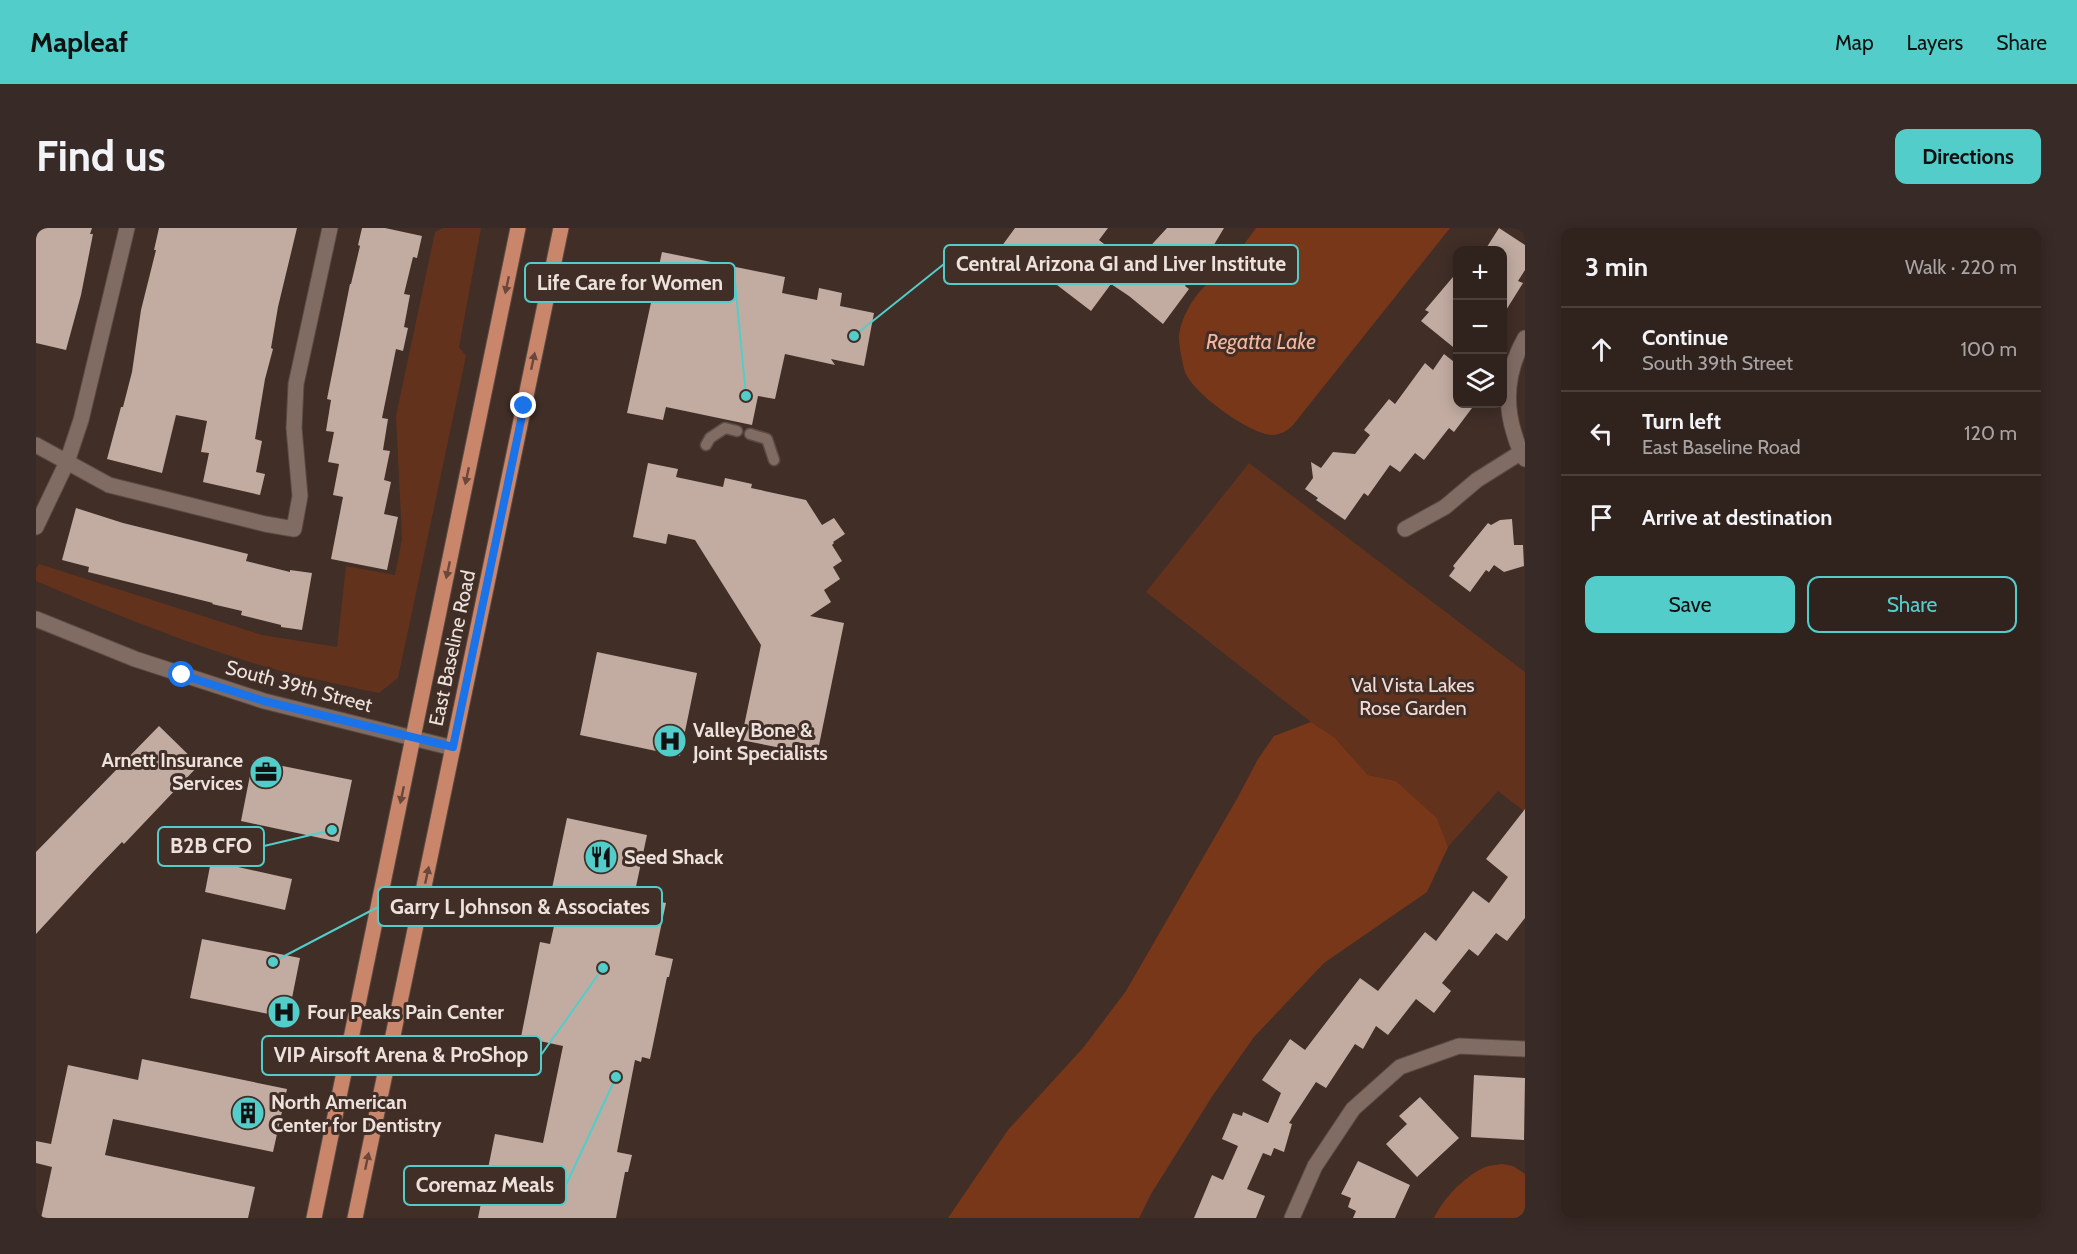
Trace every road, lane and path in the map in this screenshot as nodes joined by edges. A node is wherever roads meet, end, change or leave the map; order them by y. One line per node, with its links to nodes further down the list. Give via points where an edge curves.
1 (127, 228): 12 (street, via 81,420)
2 (330, 228): 12 (street, via 296,384 294,428 300,496 294,530 109,485)
3 (518, 228): 16 (main road, East Baseline Road, one-way to 16)
4 (561, 228): 17 (main road, East Baseline Road, one-way to 4)
5 (1525, 338): 10 (street, via 1515,361 1508,398 1509,417)
6 (737, 431): 9 (lane, via 725,428)
7 (750, 434): 11 (lane, via 767,439)
8 (36, 445): 12 (street)
9 (705, 445)
10 (1523, 456): 14 (street, via 1477,480 1446,507)
11 (774, 460)
12 (67, 462): 13 (street)
13 (36, 526)
14 (1405, 529)
15 (36, 619): 16 (street, South 39th Street, via 135,659 231,691)
16 (414, 738): 17 (street, South 39th Street); 19 (main road, East Baseline Road, one-way to 19)
17 (453, 747): 20 (main road, East Baseline Road, one-way to 17)
18 (1525, 1049): 21 (street, via 1459,1046 1400,1067 1353,1109 1315,1166)
19 (314, 1218)
20 (356, 1218)
21 (1292, 1218)

